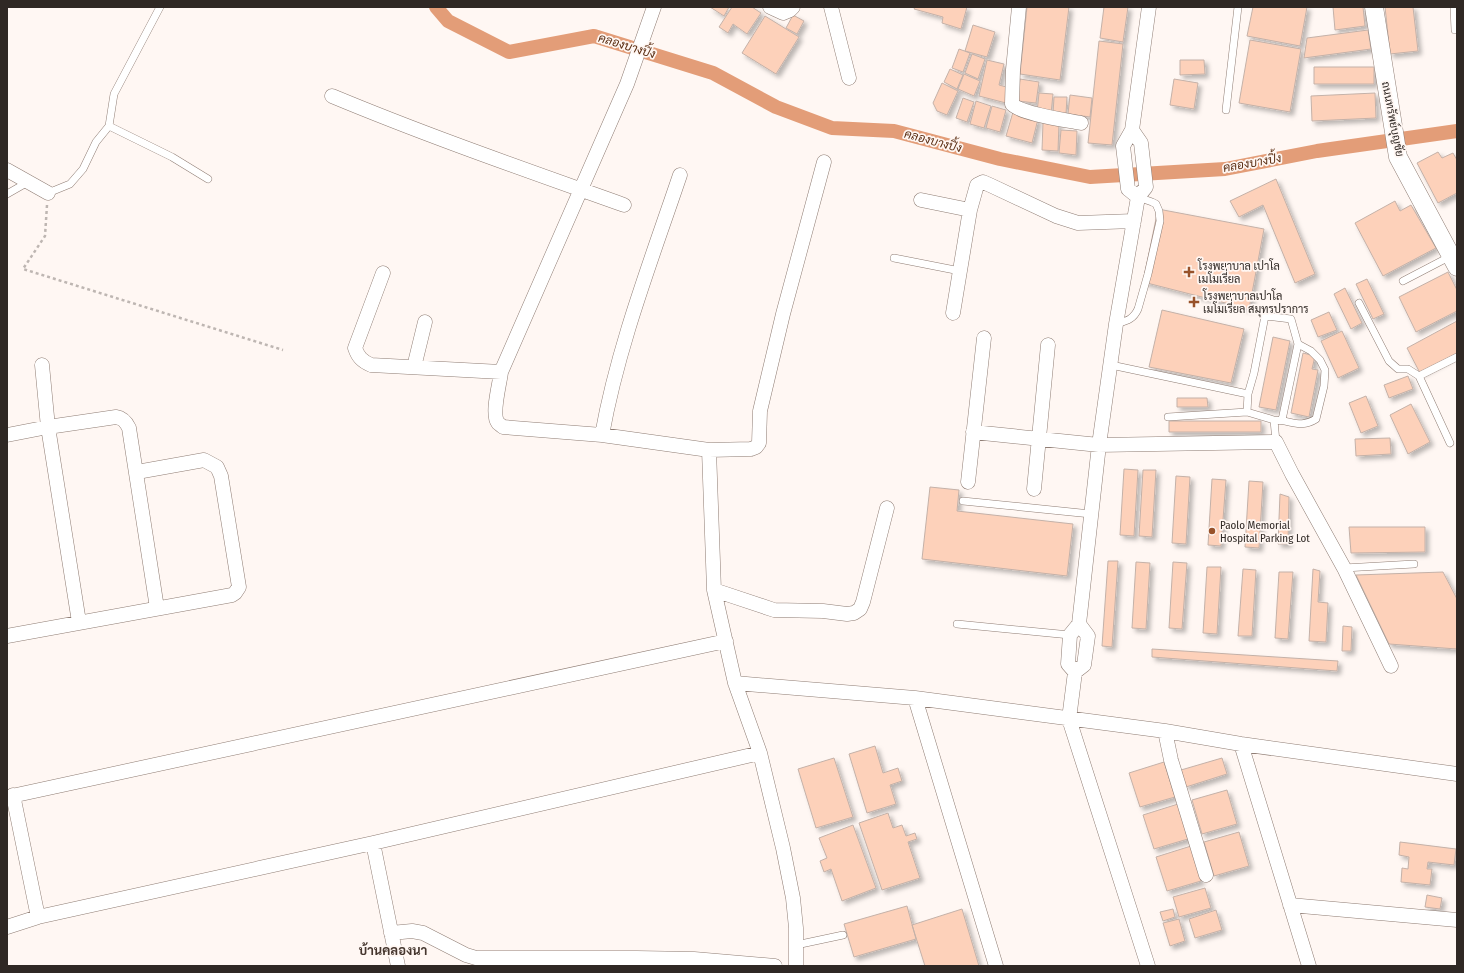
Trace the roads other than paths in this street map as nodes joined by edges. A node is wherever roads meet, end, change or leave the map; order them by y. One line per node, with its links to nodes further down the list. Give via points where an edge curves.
1 (160, 7): 16 (lane, via 114,94)
2 (770, 7): 3 (street, via 783,13)
3 (793, 7)
4 (831, 7): 12 (street)
5 (1019, 7): 15 (street, via 1012,104 1024,111)
6 (1149, 7): 17 (street)
7 (1238, 7): 14 (lane)
8 (1374, 7): 32 (street, ถนนทรัพย์บุญชัย, via 1398,157)
9 (1454, 7): 11 (lane)
10 (653, 11): 23 (street, via 627,84)
11 (1455, 30)
12 (849, 78)
13 (332, 96): 23 (street, via 472,151)
14 (1226, 110)
15 (1081, 124)
16 (109, 126): 21 (lane, via 172,157); 25 (lane, via 96,142 83,169 70,184)
17 (1132, 130): 24 (street, via 1141,142); 24 (street, via 1124,146)
18 (824, 162): 61 (street, via 760,411 759,443 751,449)
19 (7, 170): 22 (street)
20 (680, 175): 56 (street, via 617,363)
21 (208, 179)
22 (28, 182): 25 (street); 26 (lane)
23 (581, 190): 28 (street); 47 (street)
24 (1137, 191): 30 (street); 39 (lane, via 1156,204 1160,221 1148,274 1135,315)
25 (48, 193)
26 (7, 194)
27 (921, 200): 29 (street)
28 (624, 205)
29 (970, 210): 30 (street, via 977,185 983,182 1056,216 1078,223); 33 (street)
30 (1134, 221): 39 (street)
31 (894, 258): 33 (lane)
32 (1454, 261): 35 (lane)
33 (960, 271): 37 (street)
34 (383, 272): 46 (street, via 355,348 357,356 371,365)
35 (1403, 281)
36 (1359, 303): 48 (lane, via 1389,361 1398,369 1408,369)
37 (953, 313)
38 (425, 322): 46 (street)
39 (1116, 324): 45 (street)
40 (984, 338): 54 (street)
41 (1298, 344): 49 (lane, via 1291,320 1266,316); 52 (lane); 52 (lane, via 1311,351 1325,370 1320,408 1316,419 1308,424)
42 (1048, 345): 57 (street)
43 (1457, 357): 48 (lane)
44 (42, 365): 53 (street)
45 (1111, 365): 49 (lane); 60 (street)
46 (414, 367): 47 (street)
47 (501, 372): 56 (street, via 495,409 498,424 504,427)
48 (1419, 376): 59 (lane)
49 (1248, 394): 50 (lane)
50 (1247, 412): 51 (lane); 52 (lane)
51 (1168, 417)
52 (1278, 420): 58 (lane)
53 (48, 427): 55 (street); 62 (street, via 121,418 129,428); 72 (street)
54 (973, 432): 57 (street); 63 (street)
55 (7, 435)
56 (602, 435): 61 (street)
57 (1038, 438): 60 (street); 64 (street)
58 (1276, 442): 60 (street); 69 (street)
59 (1450, 443)
60 (1099, 445): 67 (street)
61 (709, 450): 70 (street)
62 (137, 472): 71 (street); 71 (street, via 204,460 217,467 221,476 239,587 232,595)
63 (968, 482)
64 (1034, 489)
65 (963, 500): 67 (lane)
66 (887, 508): 70 (street, via 863,602 860,609 854,613 774,610)
67 (1092, 514): 74 (street)
68 (1414, 564): 69 (lane)
69 (1344, 568): 77 (street)
70 (714, 590): 76 (street)
71 (157, 608): 72 (street)
72 (79, 622): 75 (street)
73 (957, 624): 74 (lane)
74 (1075, 630): 80 (street, via 1088,636 1084,665 1075,672)
75 (7, 636)
76 (726, 641): 78 (street); 85 (street)
77 (1391, 666)
78 (735, 682): 79 (street); 83 (street)
79 (914, 698): 80 (street); 98 (street)
80 (1069, 719): 81 (street); 99 (street)
81 (1165, 732): 82 (street); 87 (street)
82 (1241, 744): 84 (street); 88 (street)
83 (760, 753): 86 (street); 94 (street, via 793,898)
84 (1457, 774)
85 (10, 796): 89 (street)
86 (373, 843): 89 (street); 92 (street)
87 (1206, 875)
88 (1290, 905): 90 (street); 100 (street)
89 (38, 917): 91 (street)
90 (1457, 920)
91 (7, 927)
92 (391, 933): 95 (street); 96 (street, via 423,933 476,958 694,959)
93 (843, 935): 94 (lane)
94 (796, 945): 97 (street)
95 (398, 966)
96 (775, 966)
97 (796, 966)
98 (996, 966)
99 (1148, 966)
100 (1309, 966)

